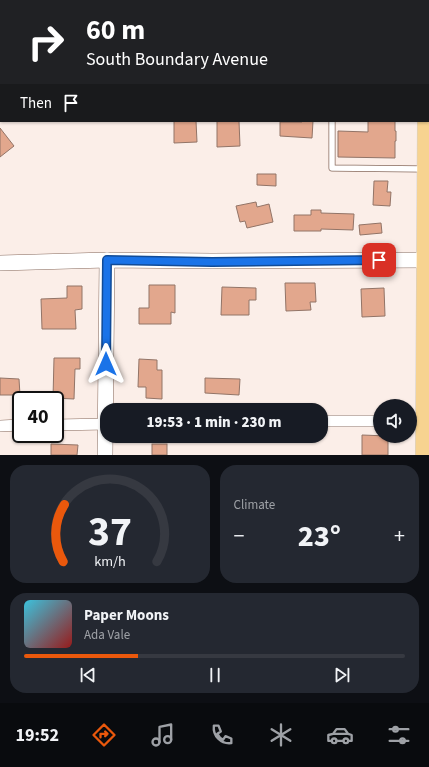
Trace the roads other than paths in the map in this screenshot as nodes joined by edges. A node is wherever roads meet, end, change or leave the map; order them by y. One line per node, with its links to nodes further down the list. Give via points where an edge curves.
1 (332, 122): 3 (lane, via 332,168)
2 (426, 122): 3 (main road)
3 (426, 169): 5 (main road)
4 (107, 260): 5 (street); 6 (street); 8 (street)
5 (427, 260): 7 (main road)
6 (0, 263)
7 (427, 312): 11 (main road)
8 (106, 403)
9 (328, 421): 10 (street)
10 (373, 421)
11 (422, 421): 18 (main road)
12 (100, 424): 14 (street)
13 (12, 425): 15 (street)
14 (64, 425)
15 (0, 426)
16 (105, 443): 17 (street)
17 (105, 455)
18 (424, 455)

